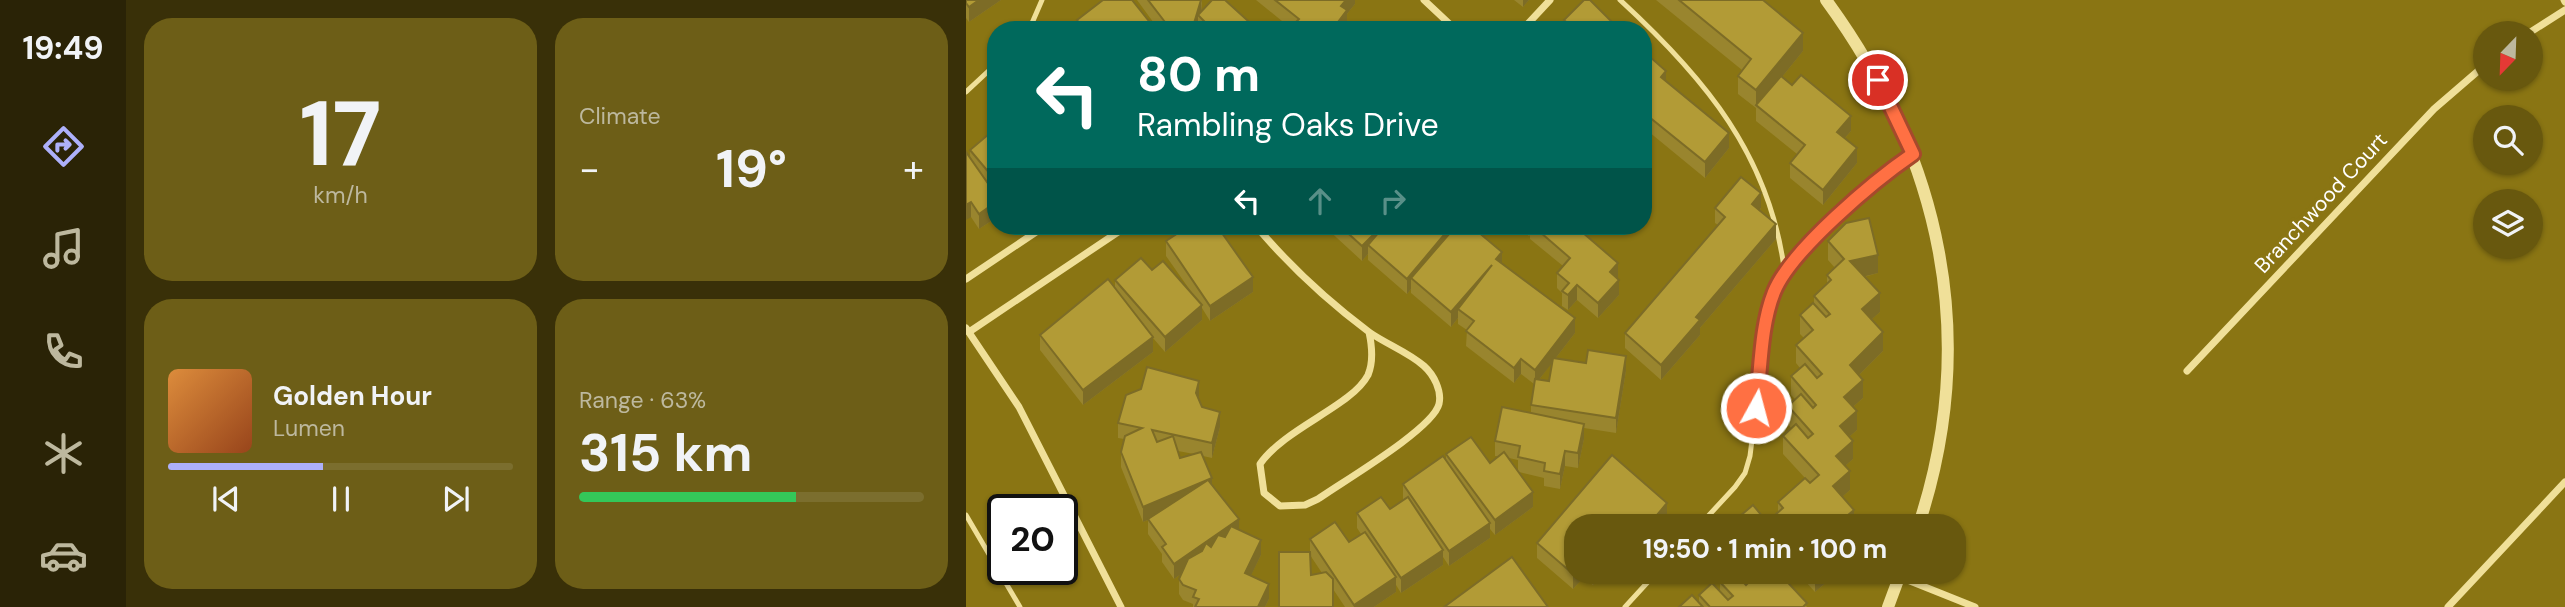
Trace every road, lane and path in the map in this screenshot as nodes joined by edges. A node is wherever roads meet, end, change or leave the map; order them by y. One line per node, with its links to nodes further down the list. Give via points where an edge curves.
1 (1042, 0): 7 (lane)
2 (1424, 0): 8 (street)
3 (1550, 0): 9 (street)
4 (1620, 0): 10 (lane)
5 (1826, 0): 16 (street, via 1860,47)
6 (2565, 10): 11 (street)
7 (1033, 21)
8 (1446, 21)
9 (1530, 21)
10 (1642, 21)
11 (2543, 24)
12 (1652, 31): 20 (lane, via 1687,65 1737,130 1767,194 1781,243)
13 (987, 72): 15 (lane)
14 (2473, 76): 24 (street, Branchwood Court, via 2424,119)
15 (966, 92)
16 (1913, 154): 20 (lane, via 1877,178); 27 (street, via 1938,234 1947,341 1938,444)
17 (1032, 235): 21 (street)
18 (1113, 235): 22 (street)
19 (1265, 235): 23 (street)
20 (1784, 275): 26 (lane, via 1768,311 1750,457 1745,473)
21 (966, 279)
22 (967, 330): 33 (street, via 1018,407)
23 (1369, 332): 23 (street, via 1371,363 1359,387 1280,442 1260,464 1264,493 1280,506 1305,505 1318,499 1433,417 1439,405 1436,380 1424,366)
24 (2187, 371)
25 (2565, 482): 37 (street)
26 (1709, 514)
27 (1921, 514)
28 (966, 515): 32 (lane)
29 (1646, 584): 34 (lane)
30 (1897, 584): 35 (street)
31 (1923, 584): 36 (street)
32 (1020, 607)
33 (1121, 607)
34 (1625, 607)
35 (1888, 607)
36 (1975, 607)
37 (2448, 607)

